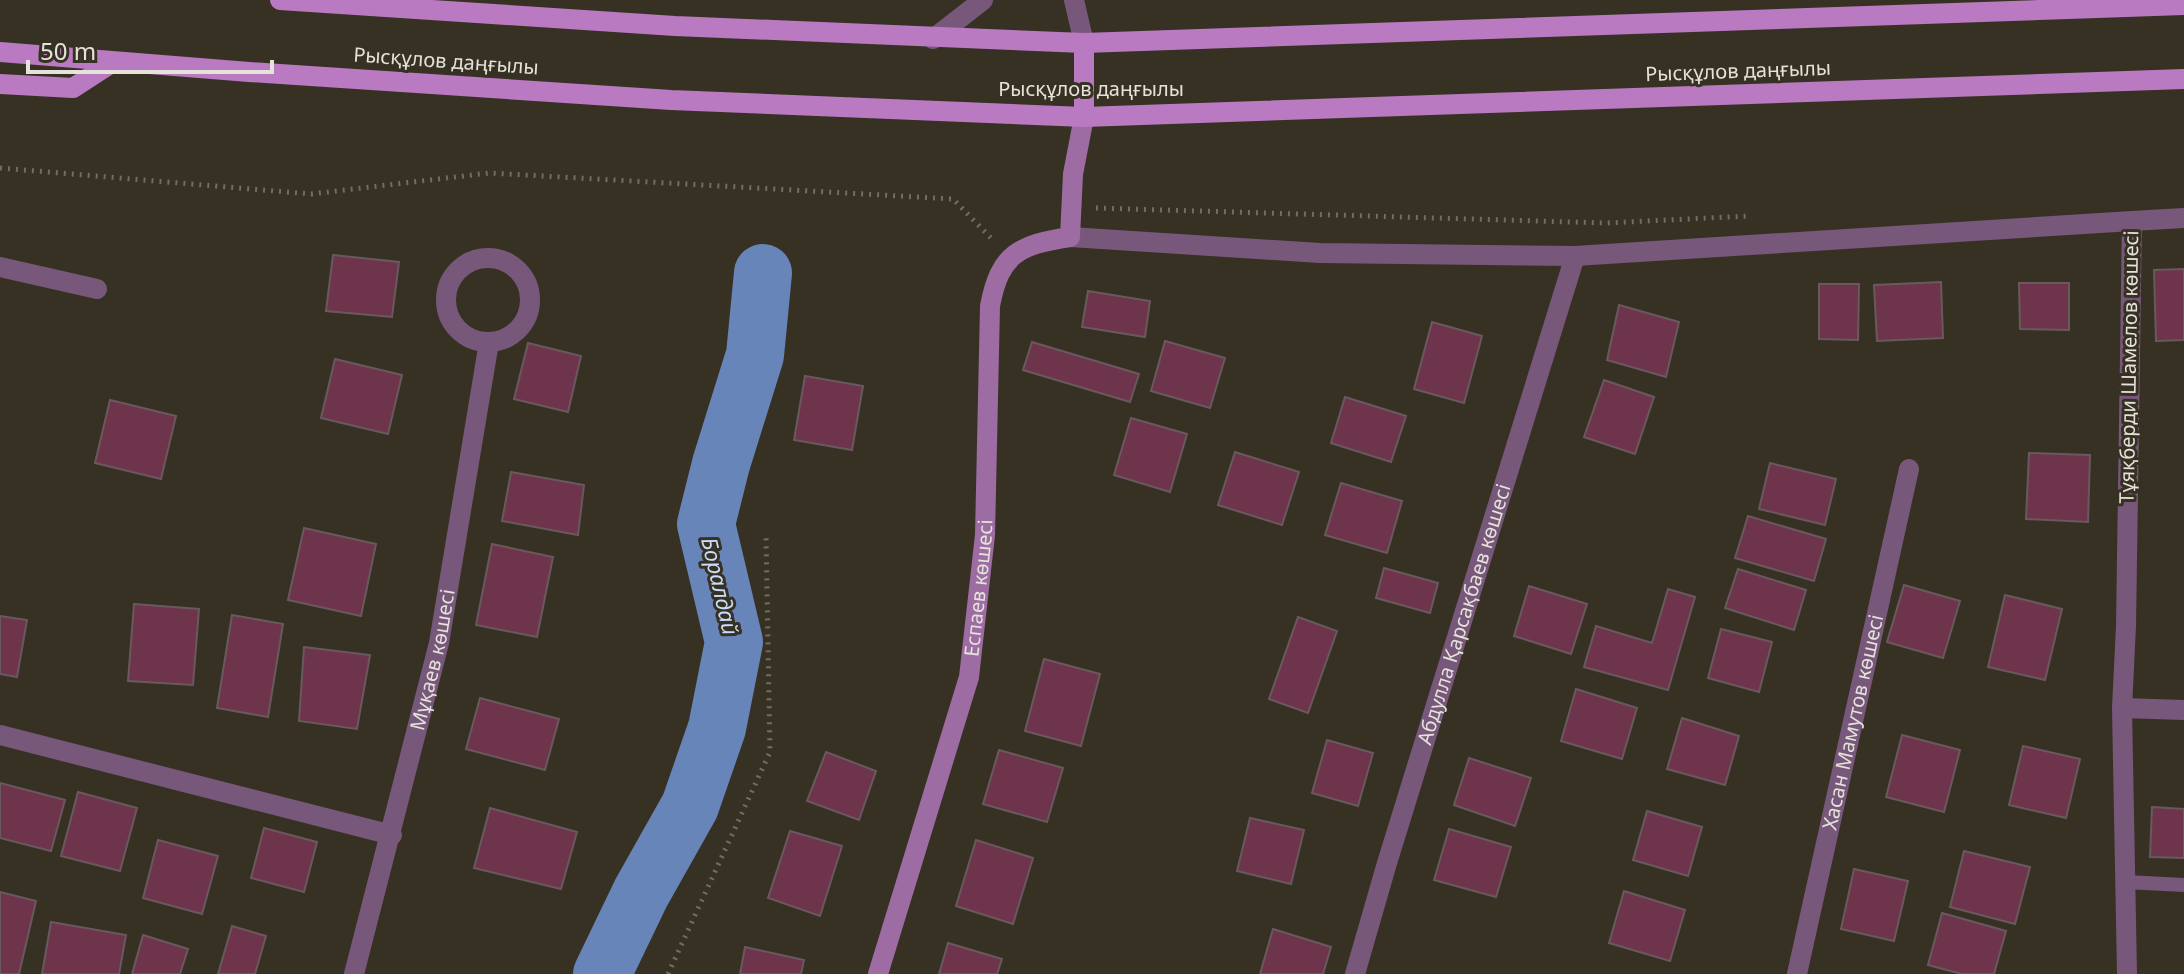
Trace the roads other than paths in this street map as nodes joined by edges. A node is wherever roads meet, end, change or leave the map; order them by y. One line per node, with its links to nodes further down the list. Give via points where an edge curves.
1 (280, 0): 5 (main road)
2 (983, 0): 5 (street)
3 (1074, 0): 6 (street)
4 (2184, 5): 6 (main road)
5 (933, 39): 6 (main road)
6 (1084, 43): 11 (main road)
7 (0, 52): 8 (main road, Рысқұлов даңғылы)
8 (113, 62): 10 (main road, via 73,88); 11 (main road, Рысқұлов даңғылы, via 671,100)
9 (2184, 79): 11 (main road, Рысқұлов даңғылы)
10 (0, 84)
11 (1084, 117): 14 (street, via 1073,174)
12 (2184, 218): 13 (street)
13 (2132, 221): 15 (street, Тұяқберди Шамелов көшесі); 20 (street, Тұяқберди Шамелов көшесі)
14 (1070, 237): 15 (street, Тұяқберди Шамелов көшесі, via 1320,253); 27 (street, Еспаев көшесі, via 1038,242 1010,257 996,277 990,306 985,535 969,677)
15 (1575, 256): 28 (street, Абдулла Қарсақбаев көшесі)
16 (0, 267): 17 (street)
17 (97, 289)
18 (489, 342): 18 (street, via 462,333 447,310 450,282 468,262 481,258 495,258 519,271 530,296 529,310 514,333); 23 (street, Мұқаев көшесі, via 439,643)
19 (1909, 469): 29 (street, Хасан Мамутов көшесі)
20 (2122, 708): 21 (street); 24 (street, Тұяқберди Шамелов көшесі)
21 (2184, 710)
22 (0, 735): 23 (street)
23 (392, 835): 26 (street, Мұқаев көшесі)
24 (2126, 882): 25 (lane); 30 (street, Тұяқберди Шамелов көшесі)
25 (2184, 885)
26 (354, 974)
27 (878, 974)
28 (1355, 974)
29 (1797, 974)
30 (2127, 974)

